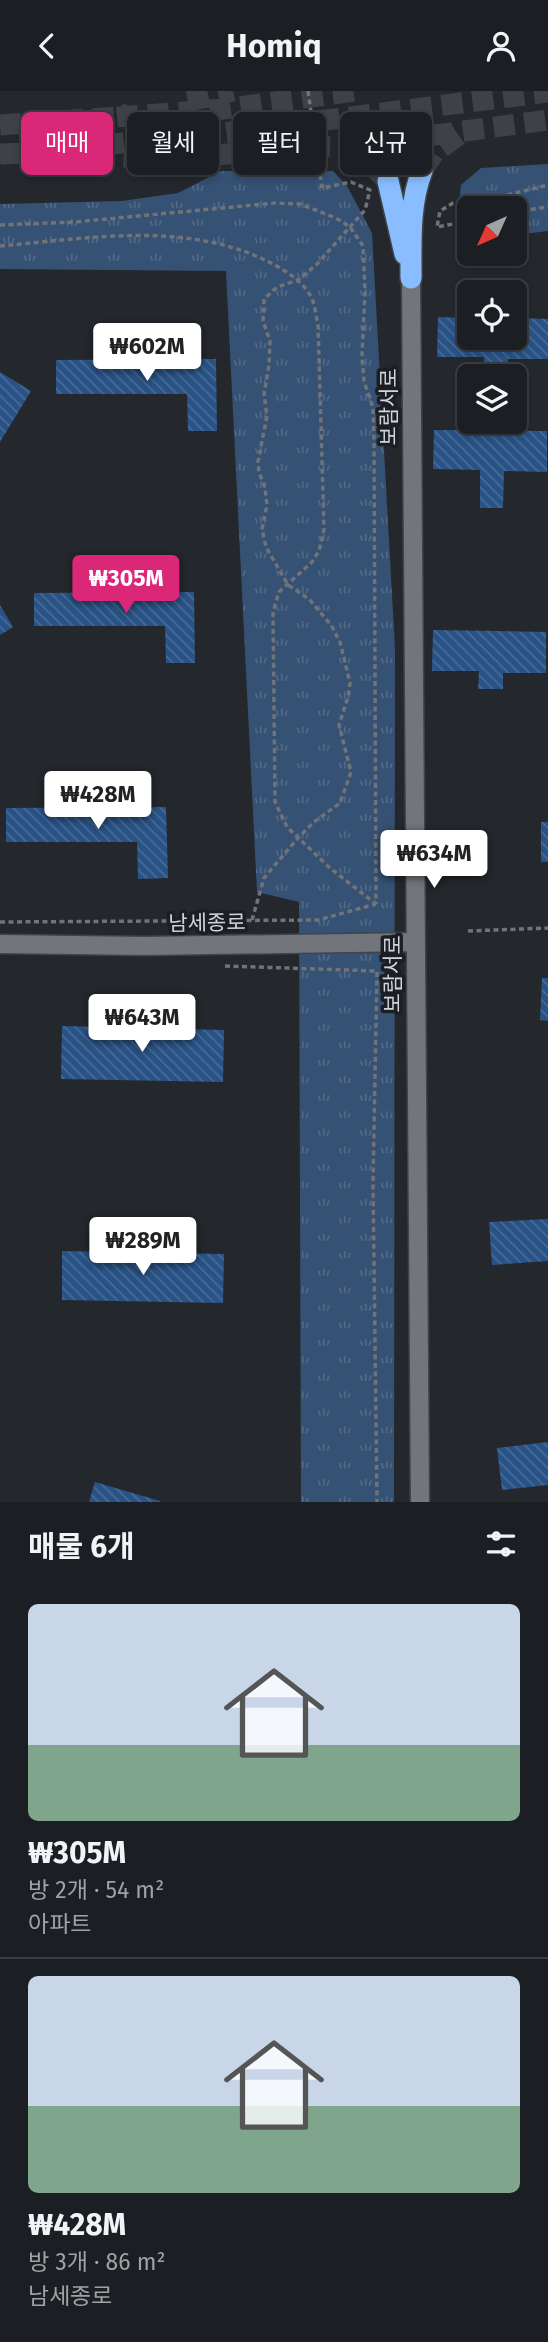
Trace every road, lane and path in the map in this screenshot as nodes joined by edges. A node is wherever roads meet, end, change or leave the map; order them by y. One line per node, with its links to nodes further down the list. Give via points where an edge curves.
1 (308, 91): 11 (path, bridge, via 322,188 351,182 370,190 365,210)
2 (420, 175): 13 (highway, via 412,220)
3 (388, 181): 13 (highway)
4 (548, 185): 5 (path)
5 (503, 196)
6 (457, 203): 9 (path, via 440,211 437,227)
7 (548, 207): 8 (path)
8 (527, 210)
9 (457, 223)
10 (0, 225): 11 (path, via 275,203 309,206)
11 (350, 227): 14 (path); 17 (path, via 363,246 362,355 373,408)
12 (0, 246): 14 (path, via 149,235 208,240 252,253)
13 (411, 278): 22 (street, 보람서로)
14 (298, 280): 15 (path, via 311,296 318,325 324,529 312,562); 15 (path, via 277,287 264,299 263,321 270,341 264,394 267,416 258,462 267,505 262,529 266,547)
15 (288, 585): 16 (path, via 279,592 272,611 275,802); 16 (path, via 309,599 331,625 350,683 339,725 351,772 340,803)
16 (298, 838): 17 (path); 18 (path, via 264,878)
17 (376, 904): 18 (path, via 318,920)
18 (252, 920): 19 (path)
19 (0, 922)
20 (548, 928): 21 (path)
21 (468, 931)
22 (415, 942): 23 (street, 남세종로); 26 (street, 보람서로)
23 (0, 944)
24 (377, 971): 25 (path, via 373,1182)
25 (377, 1502)
26 (419, 1502)

